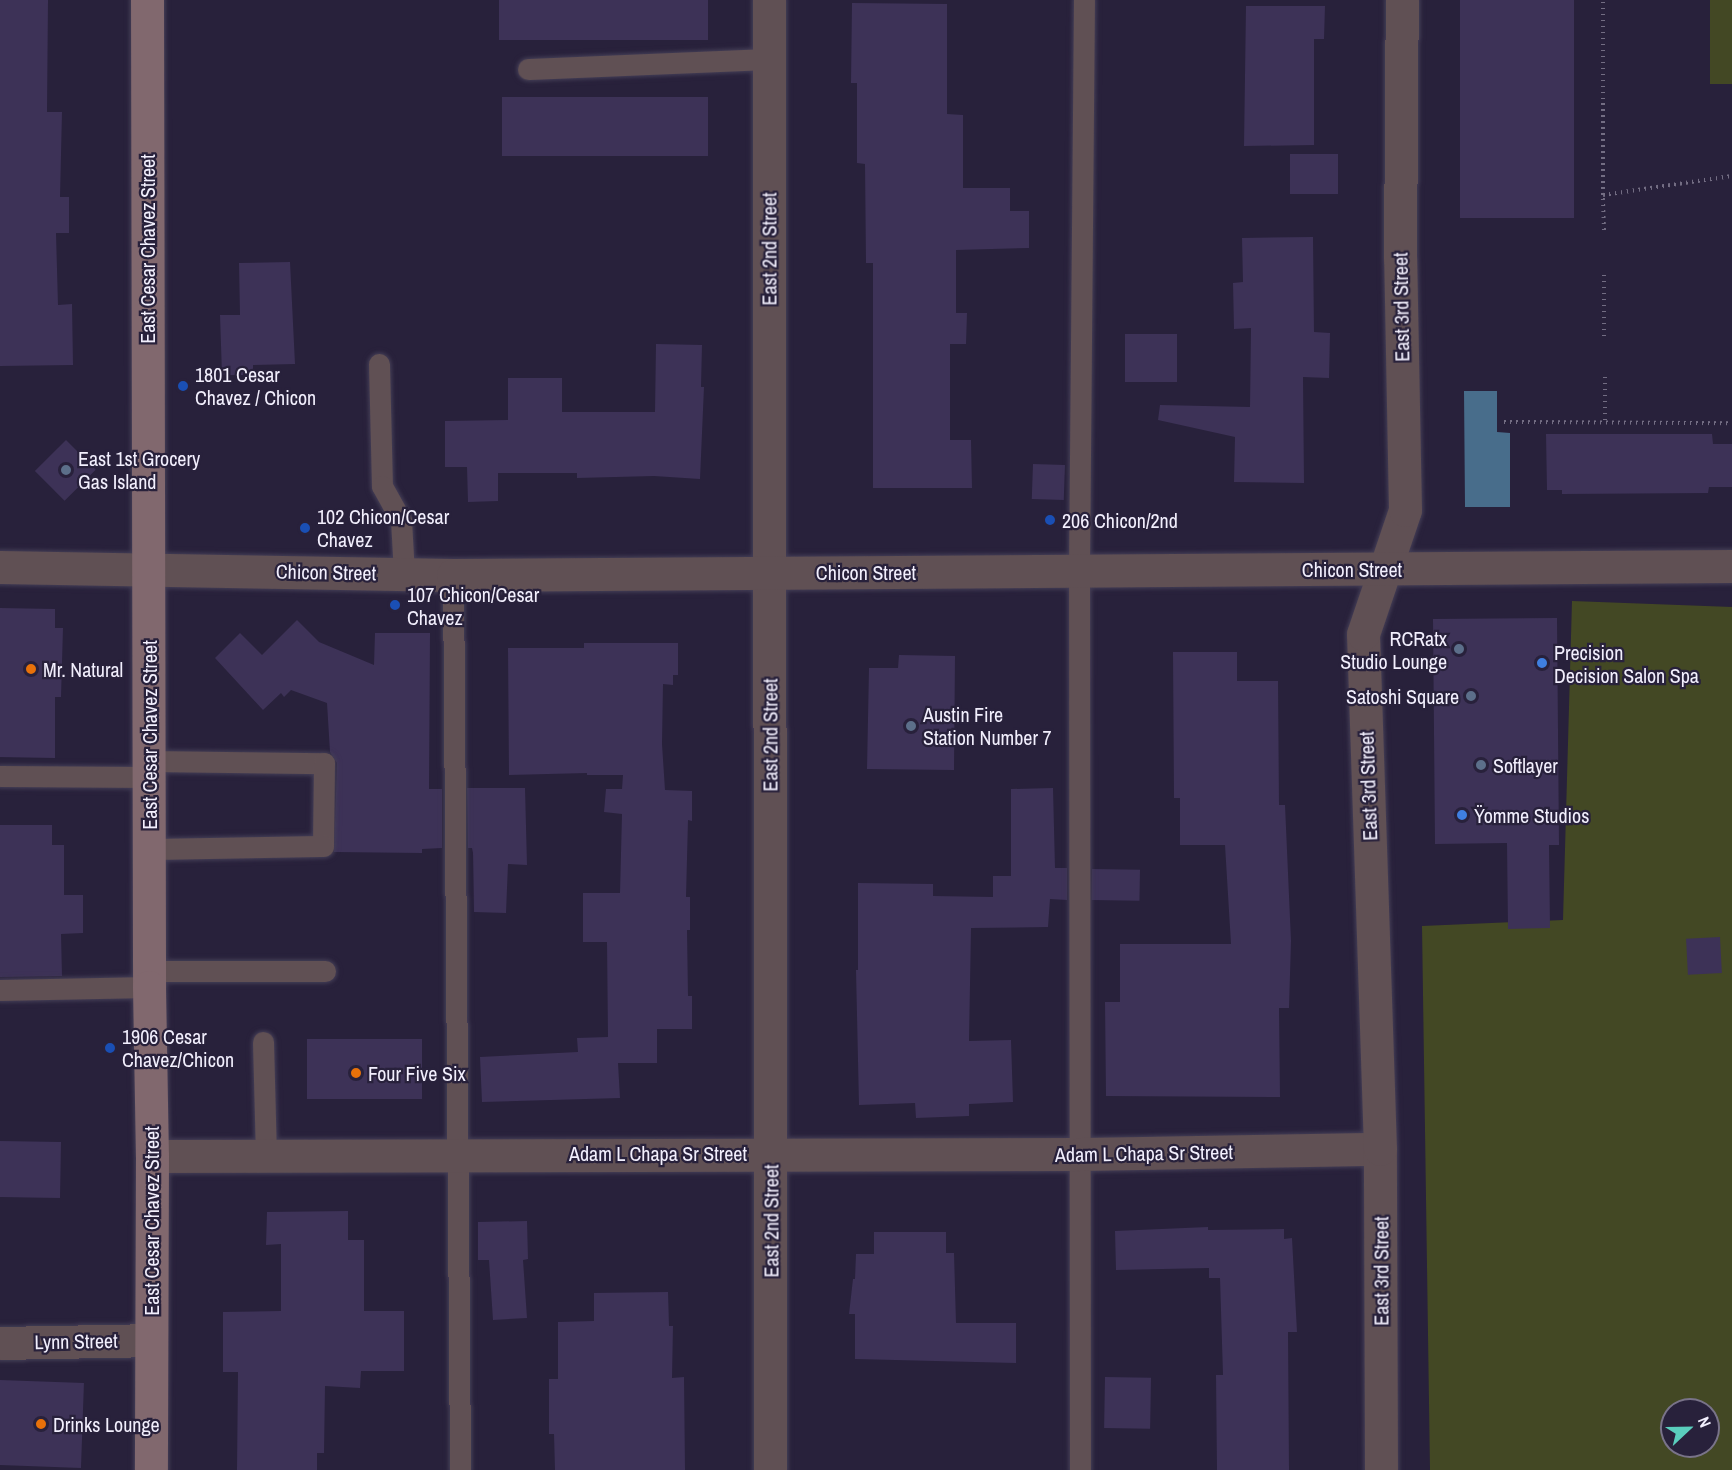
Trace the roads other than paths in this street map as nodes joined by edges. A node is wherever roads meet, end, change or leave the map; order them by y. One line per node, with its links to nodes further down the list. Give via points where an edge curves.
1 (147, 0): 10 (main road, East Cesar Chavez Street)
2 (769, 0): 5 (street, East 2nd Street)
3 (1084, 0): 12 (lane)
4 (1402, 0): 11 (street, East 3rd Street, via 1400,258 1405,510)
5 (769, 59): 6 (lane); 13 (street, East 2nd Street)
6 (528, 69)
7 (379, 364): 14 (lane, via 382,486 401,520)
8 (1732, 566): 11 (street, Chicon Street)
9 (0, 567): 10 (street, Chicon Street)
10 (147, 568): 14 (street, Chicon Street); 16 (main road, East Cesar Chavez Street)
11 (1384, 568): 12 (street, Chicon Street); 23 (street, East 3rd Street, via 1363,634)
12 (1079, 571): 13 (street, Chicon Street); 26 (lane)
13 (769, 573): 15 (street, Chicon Street); 25 (street, East 2nd Street)
14 (404, 574): 15 (street, Chicon Street)
15 (453, 575): 24 (lane)
16 (149, 769): 17 (lane); 18 (main road, East Cesar Chavez Street); 18 (lane, via 324,763 323,846)
17 (0, 776)
18 (150, 849): 20 (main road, East Cesar Chavez Street)
19 (325, 971): 20 (lane)
20 (149, 979): 21 (lane); 27 (main road, East Cesar Chavez Street)
21 (0, 990)
22 (263, 1042): 28 (lane)
23 (1380, 1149): 26 (street, Adam L Chapa Sr Street); 35 (street, East 3rd Street)
24 (459, 1153): 25 (street, Adam L Chapa Sr Street); 28 (street, Adam L Chapa Sr Street); 32 (lane)
25 (771, 1154): 26 (street, Adam L Chapa Sr Street); 33 (street, East 2nd Street)
26 (1081, 1154): 34 (lane)
27 (152, 1155): 28 (street, Adam L Chapa Sr Street); 29 (main road, East Cesar Chavez Street)
28 (266, 1155)
29 (151, 1340): 30 (street, Lynn Street); 31 (main road, East Cesar Chavez Street)
30 (0, 1342)
31 (151, 1470)
32 (460, 1470)
33 (770, 1470)
34 (1080, 1470)
35 (1381, 1470)

